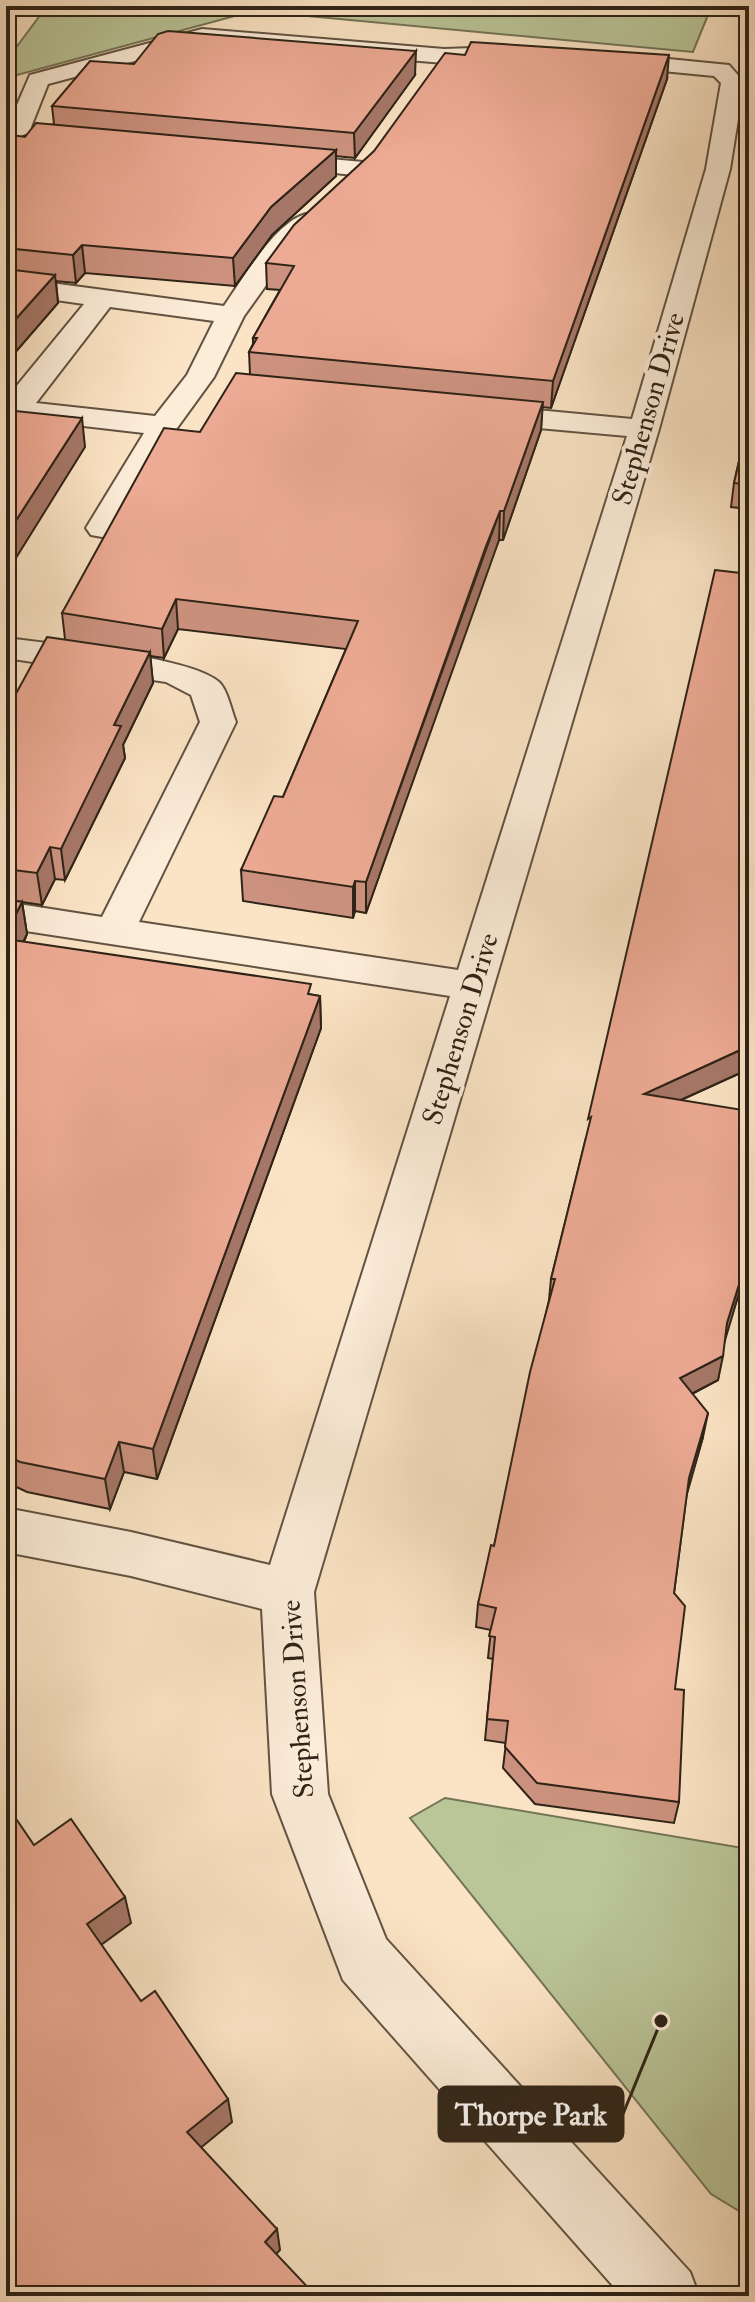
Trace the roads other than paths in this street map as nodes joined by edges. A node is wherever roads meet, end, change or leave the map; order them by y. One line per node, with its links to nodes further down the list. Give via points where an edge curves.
1 (520, 54): 2 (street)
2 (444, 56): 4 (street); 6 (street, via 202,36 38,80 19,128 27,138)
3 (593, 59): 9 (street, Stephenson Drive, via 721,70 733,82)
4 (426, 81)
5 (381, 144): 8 (street)
6 (103, 145)
7 (256, 159): 8 (street)
8 (363, 169): 12 (street, via 283,243)
9 (733, 171): 18 (street, Stephenson Drive)
10 (6, 285): 11 (street)
11 (102, 299): 12 (street); 15 (street)
12 (231, 315): 13 (street)
13 (195, 385): 14 (street); 17 (street)
14 (226, 388)
15 (11, 408): 17 (street)
16 (458, 411): 18 (street)
17 (163, 426): 19 (street)
18 (644, 429): 23 (street, Stephenson Drive)
19 (102, 528)
20 (6, 648): 22 (street, via 175,673 206,689 218,722)
21 (6, 915): 22 (street)
22 (115, 930): 23 (street)
23 (474, 986): 25 (street, Stephenson Drive)
24 (6, 1530): 25 (street)
25 (288, 1592): 26 (street, Stephenson Drive, via 300,1794 364,1959)
26 (666, 2296)

